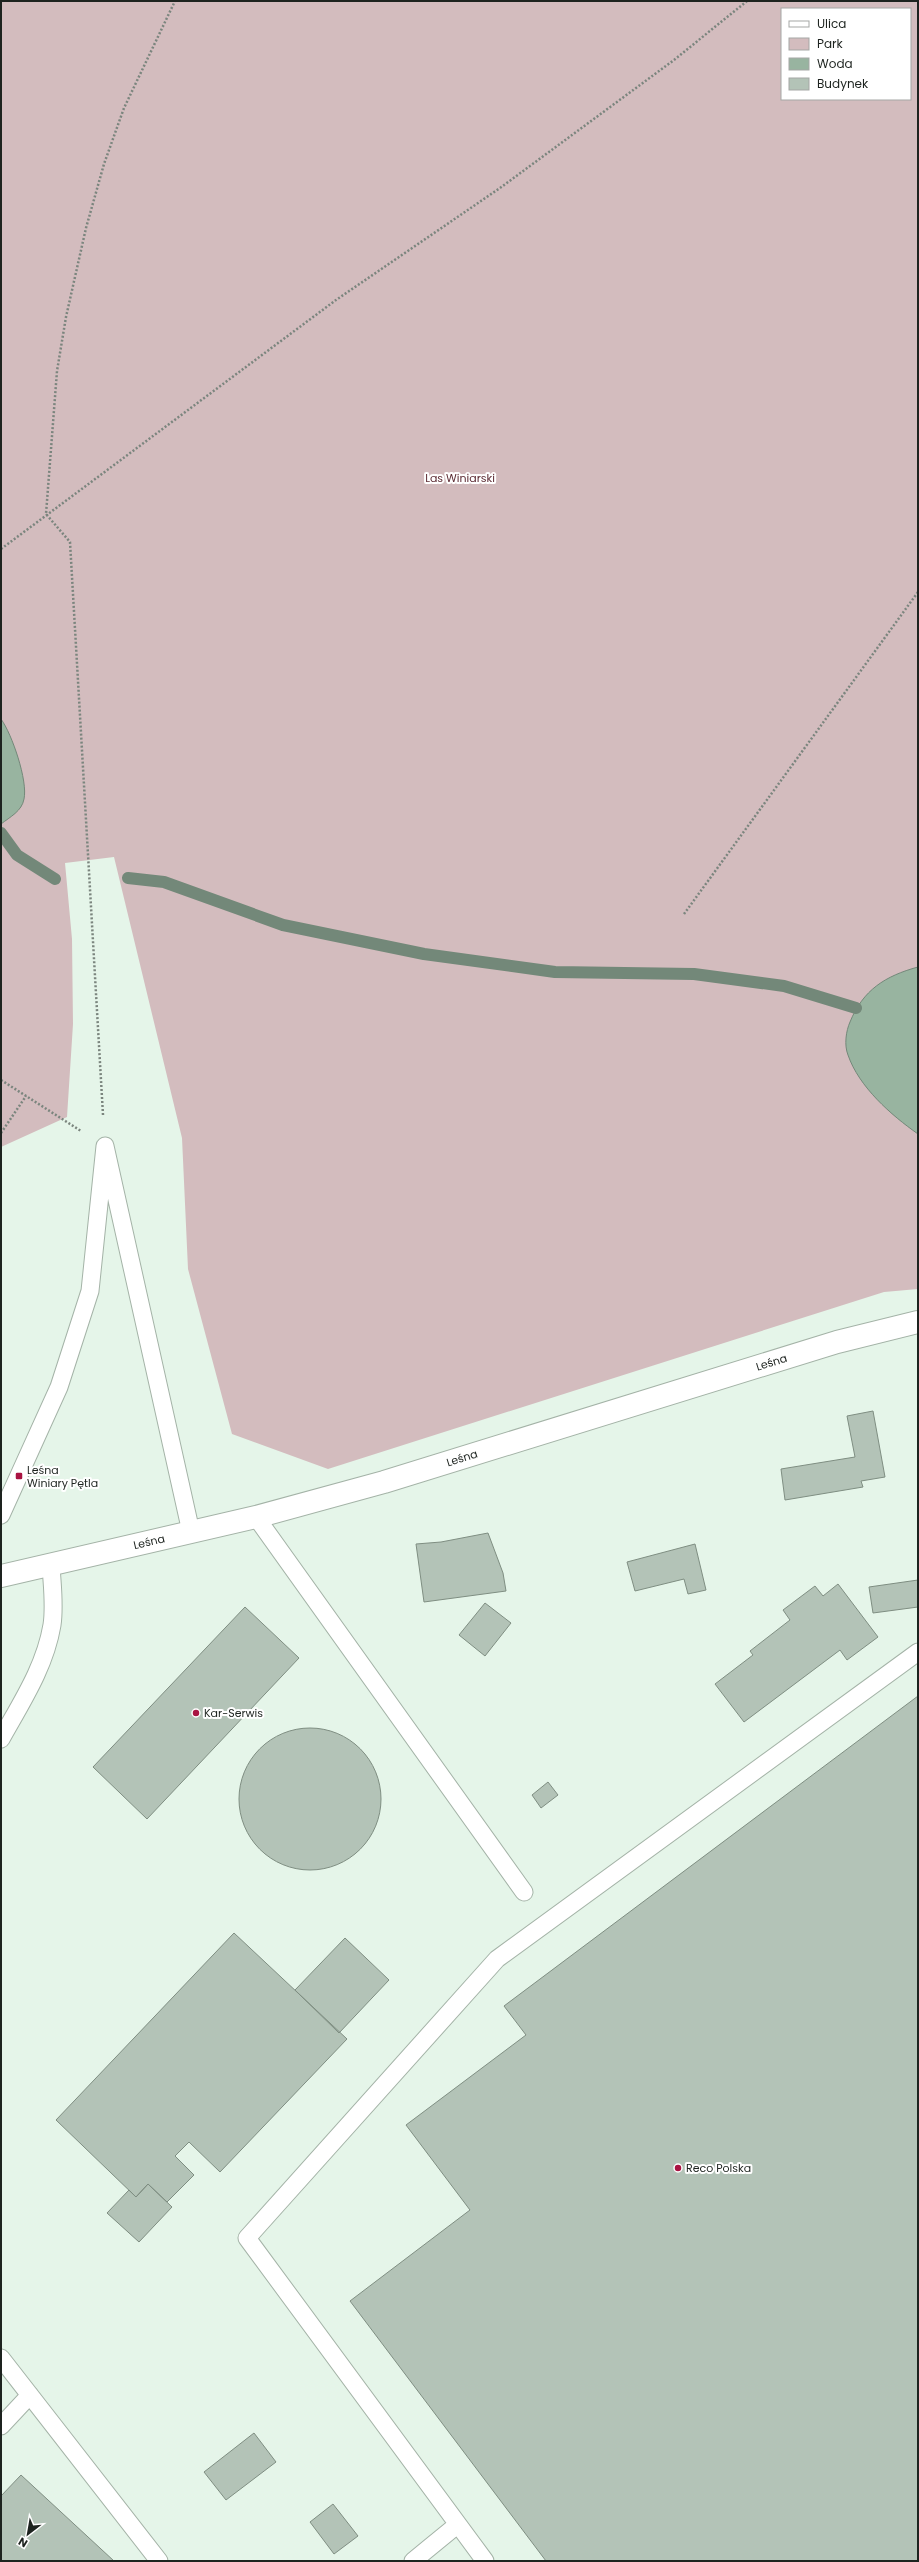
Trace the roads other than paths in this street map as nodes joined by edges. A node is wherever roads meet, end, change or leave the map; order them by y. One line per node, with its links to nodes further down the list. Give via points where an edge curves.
1 (918, 1322): 3 (street, Leśna, via 837,1342 384,1482)
2 (1, 1516): 4 (lane, via 59,1386 90,1291 105,1146)
3 (256, 1517): 4 (street, Leśna); 9 (lane)
4 (191, 1532): 5 (street, Leśna)
5 (51, 1564): 6 (street, Leśna); 8 (lane, via 54,1602 46,1651 38,1672)
6 (1, 1576)
7 (918, 1652): 13 (lane, via 497,1959 247,2238)
8 (1, 1739)
9 (524, 1892)
10 (1, 2358): 11 (lane)
11 (30, 2395): 12 (lane); 14 (lane)
12 (1, 2426)
13 (457, 2524): 15 (lane); 16 (lane)
14 (159, 2561)
15 (413, 2561)
16 (485, 2561)

